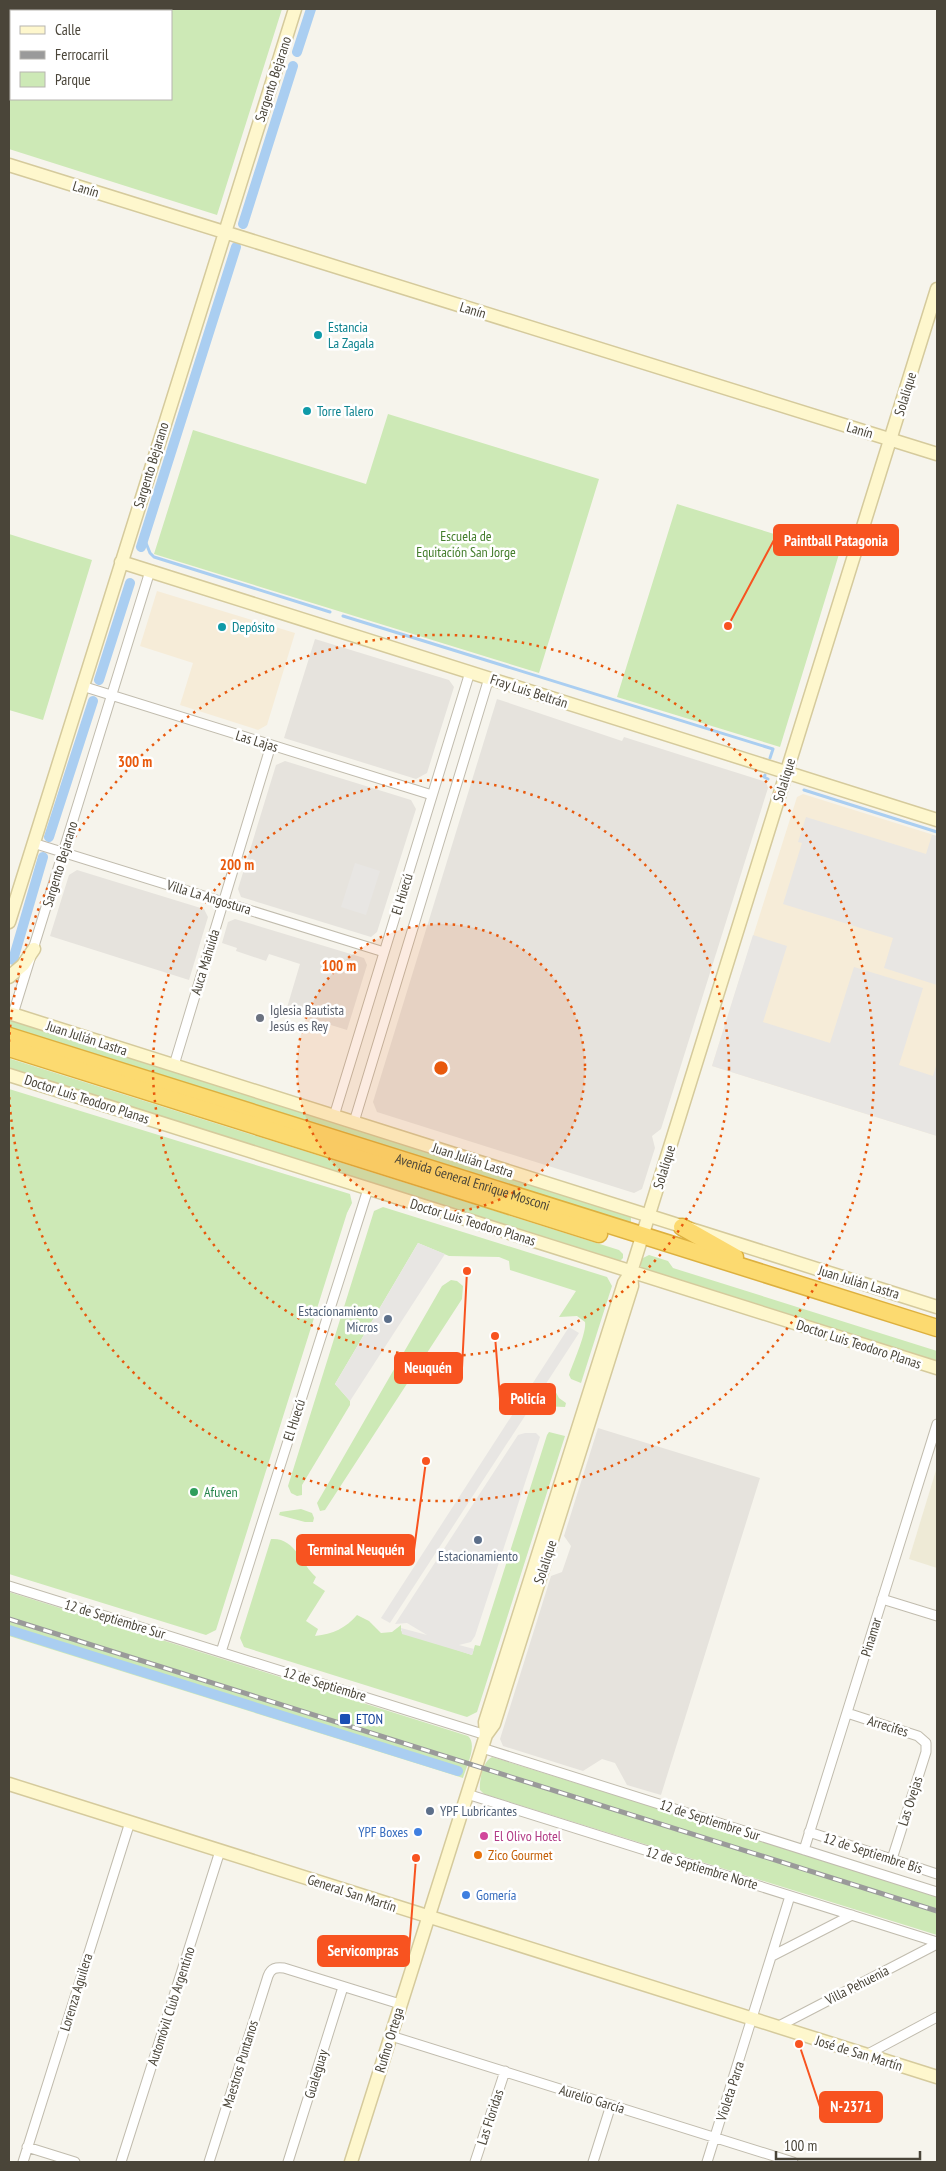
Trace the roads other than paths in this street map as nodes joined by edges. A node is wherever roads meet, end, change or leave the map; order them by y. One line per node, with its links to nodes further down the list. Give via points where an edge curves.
1 (295, 9): 3 (main road, Sargento Bejarano)
2 (9, 165): 3 (main road, Lanín)
3 (224, 232): 5 (main road, Lanín); 7 (main road, Sargento Bejarano)
4 (937, 290): 5 (main road, Solalique)
5 (890, 439): 6 (main road, Lanín); 14 (main road, Solalique)
6 (937, 454)
7 (121, 562): 8 (main road, Fray Luis Beltrán); 11 (main road, Sargento Bejarano)
8 (150, 571): 9 (main road, Fray Luis Beltrán); 12 (street, Sargento Bejarano)
9 (470, 672): 10 (main road, Fray Luis Beltrán); 15 (street, El Huecú)
10 (489, 678): 14 (main road, Fray Luis Beltrán); 30 (street, El Huecú)
11 (82, 686): 12 (street, Las Lajas); 17 (main road, Sargento Bejarano)
12 (112, 695): 13 (street, Las Lajas); 18 (street, Sargento Bejarano)
13 (271, 745): 15 (street, Las Lajas); 19 (street, Auca Mahuida)
14 (787, 772): 16 (main road, Fray Luis Beltrán); 32 (main road, Solalique)
15 (432, 795): 22 (street, El Huecú)
16 (937, 820)
17 (33, 843): 18 (street, Villa La Angostura); 20 (main road, Sargento Bejarano)
18 (63, 852): 19 (street, Villa La Angostura); 21 (street, Sargento Bejarano)
19 (223, 902): 22 (street, Villa La Angostura); 27 (street, Auca Mahuida)
20 (9, 922)
21 (34, 949): 23 (main road); 24 (street, Sargento Bejarano)
22 (384, 952): 29 (street, El Huecú)
23 (9, 977)
24 (11, 1013): 27 (main road, Juan Julián Lastra)
25 (9, 1036): 34 (highway, Avenida General Enrique Mosconi)
26 (9, 1048): 34 (highway, Avenida General Enrique Mosconi)
27 (174, 1065): 29 (main road, Juan Julián Lastra)
28 (9, 1074): 31 (main road, Doctor Luis Teodoro Planas)
29 (334, 1116): 30 (main road, Juan Julián Lastra)
30 (354, 1122): 32 (main road, Juan Julián Lastra)
31 (368, 1188): 35 (main road, Doctor Luis Teodoro Planas); 45 (street, El Huecú)
32 (648, 1216): 33 (main road, Juan Julián Lastra); 34 (main road, Solalique)
33 (682, 1227): 36 (highway); 37 (main road, Juan Julián Lastra)
34 (641, 1241): 35 (main road, Solalique); 36 (highway, Avenida General Enrique Mosconi); 39 (highway, Avenida General Enrique Mosconi)
35 (631, 1272): 40 (main road, Doctor Luis Teodoro Planas); 47 (main road, Solalique, via 624,1283 485,1722)
36 (780, 1279): 38 (highway, Avenida General Enrique Mosconi)
37 (937, 1307)
38 (937, 1328)
39 (937, 1340)
40 (937, 1368)
41 (937, 1424): 43 (street, Pinamar)
42 (9, 1586): 45 (street, 12 de Septiembre Sur)
43 (882, 1599): 44 (street); 46 (street, Pinamar)
44 (937, 1616)
45 (221, 1652): 47 (street, 12 de Septiembre)
46 (847, 1713): 48 (street, Arrecifes, via 918,1736); 53 (street, Pinamar)
47 (486, 1735): 49 (main road, Solalique)
48 (926, 1743): 56 (street, Las Ovejas, via 926,1752)
49 (482, 1748): 51 (main road, Solalique); 54 (street, 12 de Septiembre Sur)
50 (9, 1784): 52 (main road, General San Martín)
51 (467, 1794): 59 (street, 12 de Septiembre Norte); 61 (main road, Solalique)
52 (130, 1822): 55 (main road, General San Martín); 75 (street, Lorenza Aguilera)
53 (809, 1832): 54 (street, Pinamar); 56 (street, 12 de Septiembre Bis)
54 (804, 1850): 58 (street, 12 de Septiembre Sur)
55 (220, 1851): 61 (main road, General San Martín); 78 (street, Automóvil Club Argentino)
56 (892, 1859): 57 (street, 12 de Septiembre Bis)
57 (937, 1874)
58 (937, 1892)
59 (790, 1896): 60 (street, 12 de Septiembre Norte); 63 (street)
60 (852, 1915): 62 (street, 12 de Septiembre Norte); 63 (street)
61 (428, 1917): 65 (main road, Rufino Ortega); 67 (main road, General San Martín)
62 (937, 1943): 68 (street, Villa Pehuenia)
63 (772, 1956): 67 (street)
64 (343, 1986): 65 (street); 79 (street, Maestros Puntanos, via 284,1968 274,1968 268,1976); 80 (street, Gualeguay)
65 (400, 2004): 69 (main road, Rufino Ortega)
66 (937, 2016): 70 (street)
67 (752, 2019): 68 (main road, José de San Martín); 74 (street, Violeta Parra)
68 (777, 2027): 70 (main road, José de San Martín)
69 (391, 2036): 71 (street, Aurelio García); 81 (main road, Rufino Ortega)
70 (866, 2055): 72 (main road, José de San Martín)
71 (505, 2071): 73 (street, Aurelio García); 82 (street, Las Floridas)
72 (937, 2078)
73 (611, 2105): 74 (street, Aurelio García); 83 (street)
74 (715, 2138): 84 (street, Violeta Parra); 85 (street, Aurelio García)
75 (28, 2148): 76 (street, Lorenza Aguilera); 77 (street)
76 (23, 2162)
77 (75, 2162)
78 (122, 2162)
79 (209, 2162)
80 (288, 2162)
81 (351, 2162)
82 (475, 2162)
83 (593, 2162)
84 (707, 2162)
85 (793, 2162)

